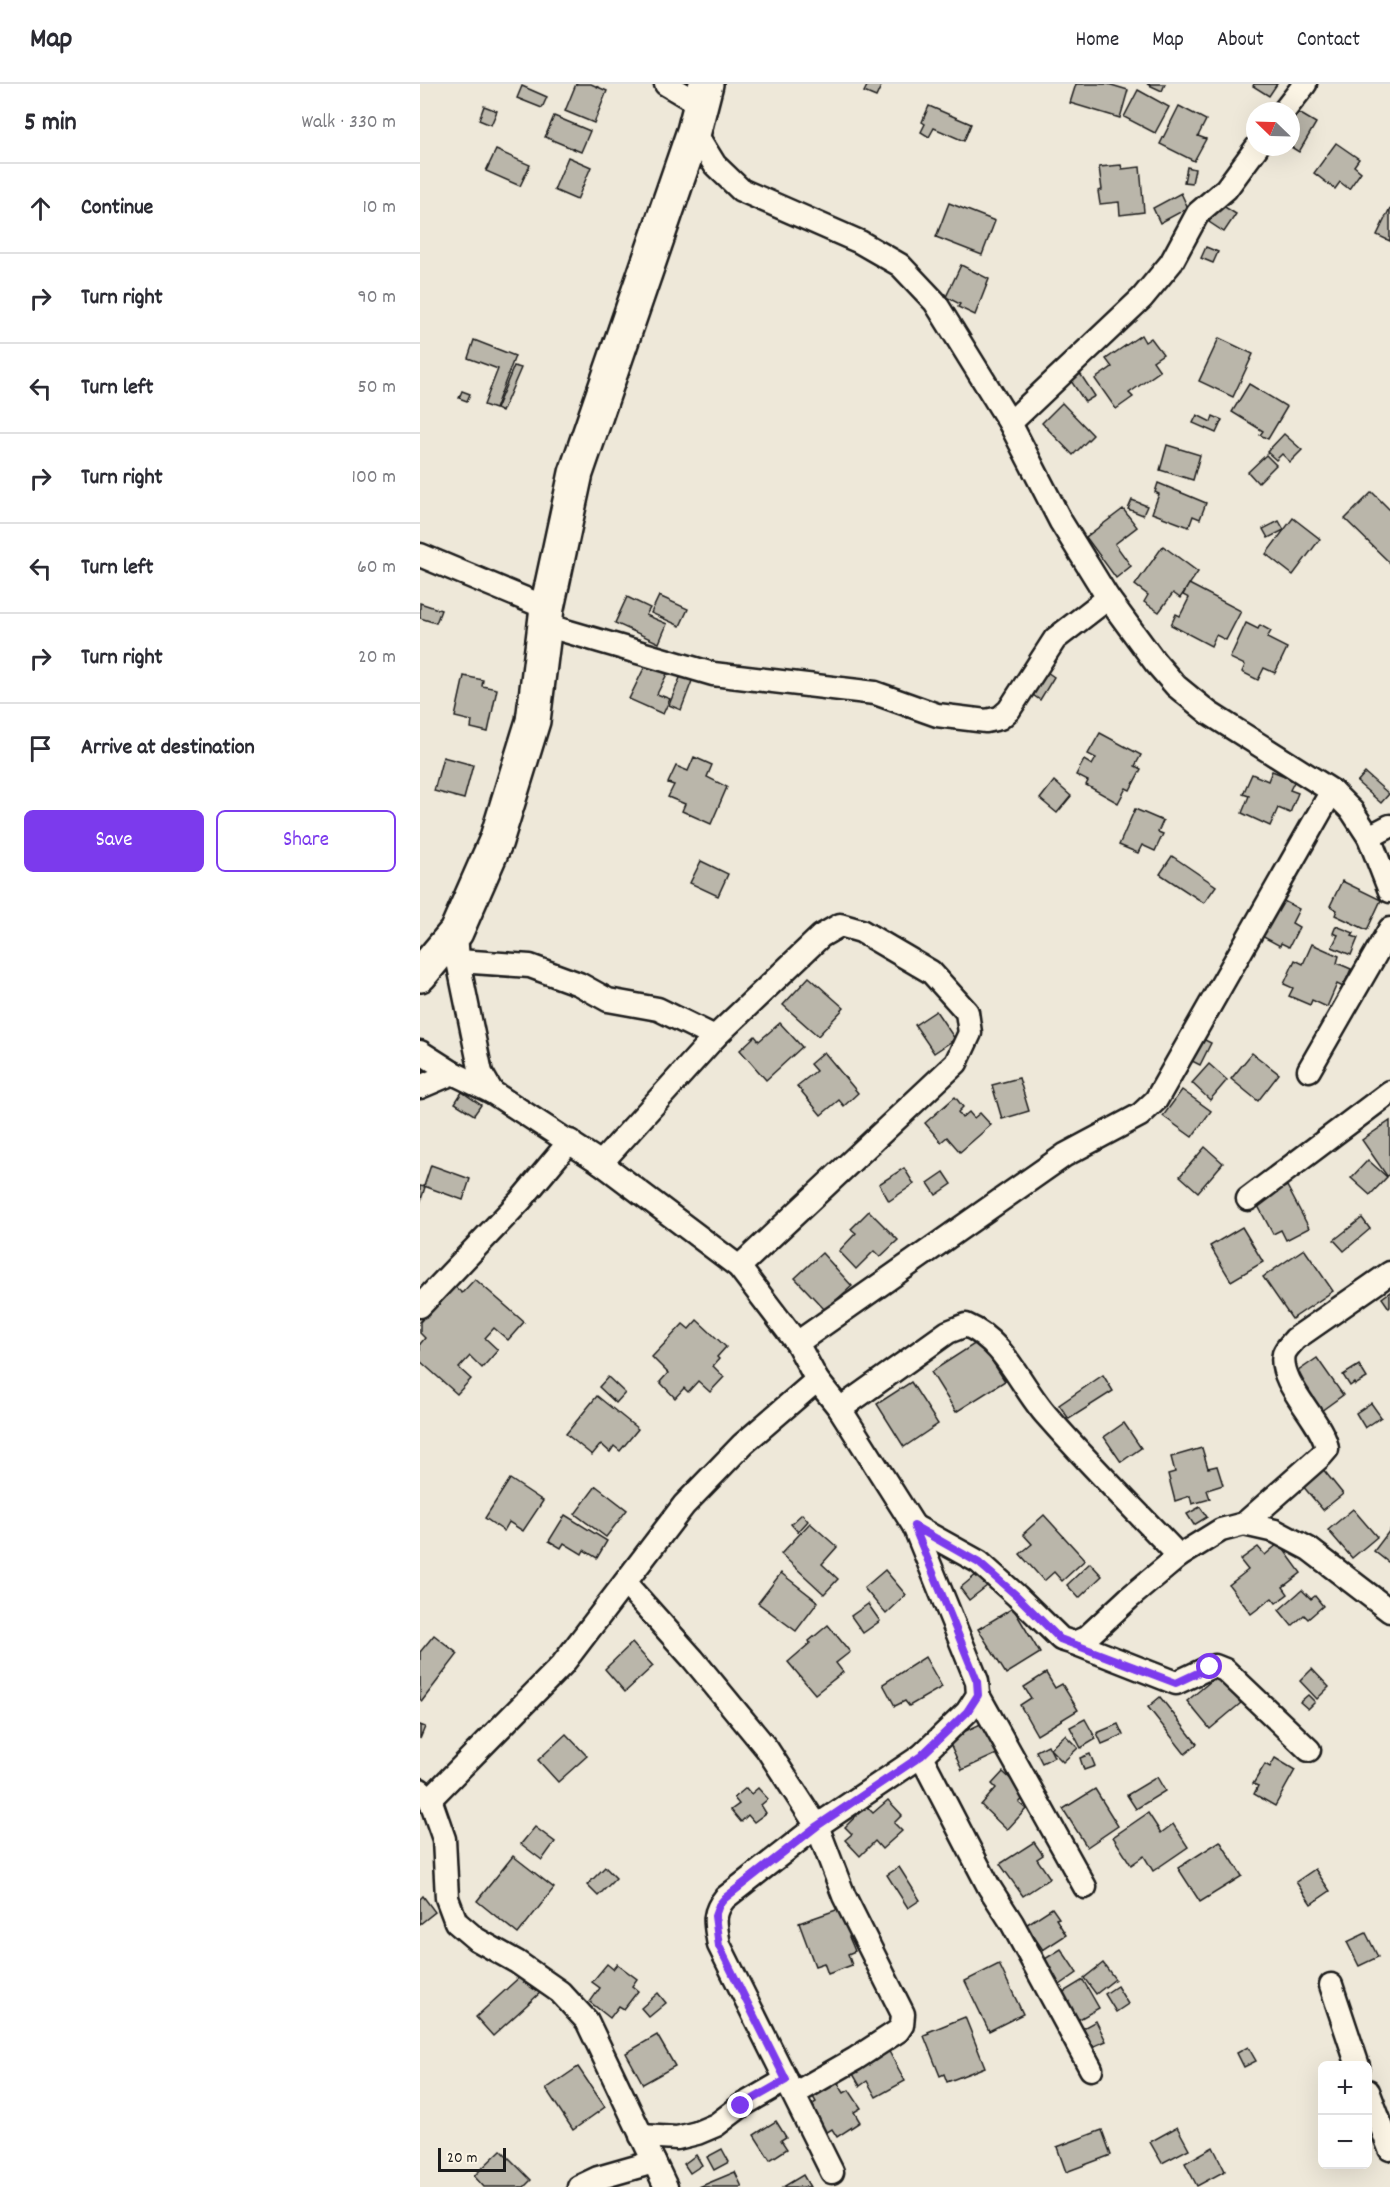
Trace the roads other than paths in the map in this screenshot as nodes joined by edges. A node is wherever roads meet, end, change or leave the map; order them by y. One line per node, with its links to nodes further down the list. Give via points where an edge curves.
1 (666, 84): 4 (street)
2 (1305, 84): 3 (street)
3 (1291, 102)
4 (700, 107): 6 (street, via 715,165 741,190 860,242 900,265 935,302); 9 (street, via 576,473)
5 (1250, 156): 6 (street, via 1226,189 1198,213 1171,263 1142,298)
6 (1010, 423): 8 (street, via 1061,522)
7 (420, 555): 9 (street)
8 (1108, 598): 9 (street, via 1055,639 1009,710 1000,718 986,720 936,715 875,693 713,674); 10 (street, via 1176,686 1209,713)
9 (546, 616): 15 (street, via 533,721)
10 (1332, 791): 12 (street, via 1353,812); 30 (street, via 1156,1100 1140,1115 1065,1155)
11 (1390, 826): 12 (street)
12 (1369, 837): 13 (street)
13 (1390, 891)
14 (1390, 929): 19 (street)
15 (457, 946): 16 (street); 17 (street, via 530,966 579,984 608,1000 658,1009); 22 (street, via 481,1073)
16 (420, 975)
17 (715, 1037): 25 (street); 27 (street, via 821,936 840,925 861,931 931,972 968,1012 970,1033 956,1063)
18 (420, 1052): 20 (street)
19 (1310, 1070)
20 (453, 1073): 21 (street); 22 (street)
21 (420, 1087)
22 (492, 1092): 24 (street)
23 (1390, 1092): 26 (street)
24 (570, 1141): 25 (street); 29 (street, via 520,1201)
25 (601, 1163): 27 (street)
26 (1248, 1198)
27 (739, 1267): 30 (street)
28 (1390, 1273): 33 (street, via 1295,1339 1285,1352 1283,1365 1327,1449)
29 (420, 1306)
30 (797, 1343): 31 (street)
31 (817, 1380): 32 (street); 36 (street, via 743,1444 684,1505)
32 (840, 1409): 34 (street); 35 (street, via 948,1332 966,1325 980,1331 1002,1353 1045,1414)
33 (1244, 1524): 35 (street, via 1221,1530); 37 (street, via 1275,1531 1309,1549)
34 (914, 1526): 38 (street, via 979,1563 1060,1639); 39 (street, via 977,1681)
35 (1179, 1556): 38 (street, via 1086,1638)
36 (625, 1583): 42 (street, via 561,1665); 43 (street, via 767,1749)
37 (1390, 1611)
38 (1074, 1643): 40 (street, via 1176,1683 1210,1667 1225,1670)
39 (978, 1695): 41 (street, via 967,1712); 44 (street)
40 (1309, 1750)
41 (921, 1756): 43 (street); 47 (street, via 988,1887 1012,1923)
42 (425, 1794): 50 (street, via 444,1839 447,1898 456,1922 560,1992 587,2021)
43 (817, 1826): 48 (street, via 725,1898 715,1916 719,1946); 48 (street, via 844,1896 903,2014 902,2025 855,2059)
44 (1085, 1887)
45 (1330, 1985): 46 (street)
46 (1356, 2061)
47 (1091, 2069)
48 (790, 2087): 50 (street, via 741,2106 716,2125 697,2133 677,2138); 53 (street)
49 (1372, 2102): 51 (street)
50 (640, 2136): 52 (street)
51 (1390, 2149)
52 (654, 2162): 54 (street); 55 (street)
53 (832, 2172)
54 (579, 2187)
55 (666, 2187)

